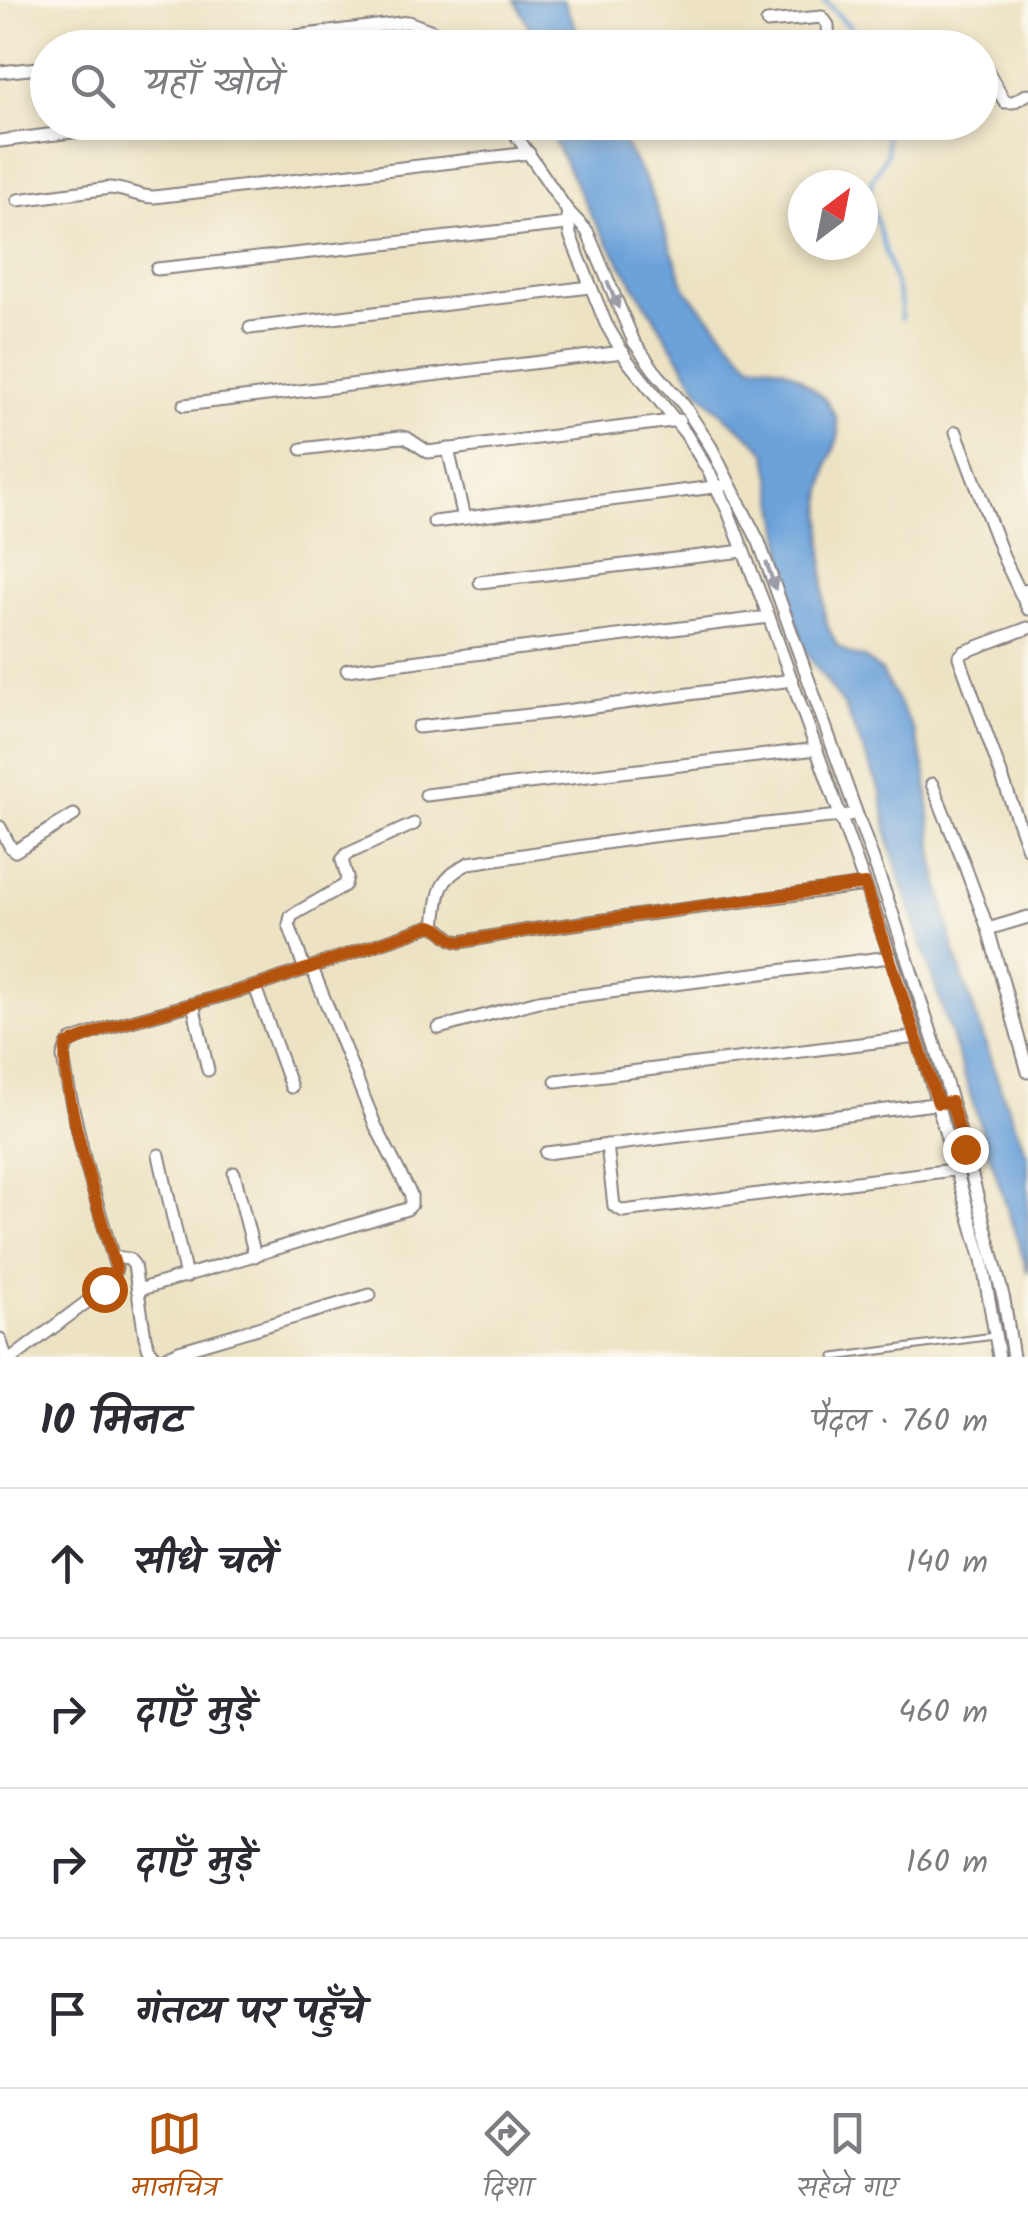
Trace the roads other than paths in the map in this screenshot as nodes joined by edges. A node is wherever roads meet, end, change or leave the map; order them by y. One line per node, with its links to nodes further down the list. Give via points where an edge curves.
1 (767, 22): 4 (street, via 822,17)
2 (345, 30): 3 (street, via 408,22)
3 (429, 30)
4 (828, 30)
5 (30, 68): 6 (street)
6 (0, 72)
7 (998, 90): 8 (street, via 1010,104)
8 (1028, 94)
9 (30, 137): 11 (street)
10 (520, 140): 12 (street)
11 (0, 141)
12 (529, 152): 13 (street, via 154,197 110,188); 14 (street)
13 (18, 200)
14 (567, 217): 15 (street); 16 (street); 20 (street, one-way to 20, via 587,232 634,342)
15 (157, 268)
16 (590, 287): 17 (street); 18 (street)
17 (250, 328)
18 (622, 352): 19 (street); 21 (street)
19 (184, 405)
20 (692, 418): 21 (street); 25 (street)
21 (676, 421): 24 (street); 26 (street)
22 (956, 432): 31 (street)
23 (302, 449): 24 (street, via 400,436 424,451)
24 (448, 449): 27 (street)
25 (731, 484): 26 (street); 41 (street, one-way to 41, via 759,542)
26 (716, 486): 27 (street); 29 (street)
27 (464, 518): 28 (street)
28 (434, 522)
29 (743, 550): 30 (street); 33 (street)
30 (480, 582)
31 (1024, 591): 32 (street)
32 (1028, 610)
33 (769, 617): 35 (street); 36 (street)
34 (1028, 628): 46 (street, via 959,657)
35 (347, 670)
36 (792, 680): 37 (street); 38 (street)
37 (418, 726)
38 (817, 749): 40 (street); 43 (street)
39 (932, 784): 50 (street)
40 (426, 796)
41 (858, 814): 43 (street); 61 (street)
42 (74, 815): 45 (street, via 15,851)
43 (841, 816): 47 (street); 49 (street, via 469,863 444,880)
44 (414, 824): 52 (street, via 346,854 346,885 291,916)
45 (0, 827)
46 (1028, 848)
47 (865, 884): 49 (street, via 460,942); 51 (street)
48 (1028, 917): 50 (street)
49 (435, 926): 52 (street)
50 (988, 929): 58 (street)
51 (890, 957): 55 (street, via 538,1001); 56 (street)
52 (308, 969): 53 (street); 67 (street, via 411,1205)
53 (255, 986): 54 (street); 60 (street)
54 (193, 1004): 57 (street); 68 (street, via 80,1037 64,1050 85,1162)
55 (439, 1028)
56 (917, 1037): 59 (street); 61 (street)
57 (208, 1070)
58 (1028, 1072)
59 (556, 1081)
60 (292, 1087)
61 (944, 1102): 62 (street); 65 (street)
62 (606, 1145): 63 (street); 65 (street, via 614,1206 624,1212)
63 (546, 1153)
64 (158, 1155): 69 (street)
65 (964, 1169): 72 (street); 80 (street, via 1004,1300)
66 (234, 1173): 67 (street)
67 (254, 1256): 69 (street)
68 (113, 1257): 70 (street, via 132,1262); 75 (street, via 112,1282)
69 (186, 1276): 70 (street)
70 (138, 1290): 76 (street)
71 (370, 1295): 77 (street)
72 (997, 1336): 78 (lane); 79 (street)
73 (0, 1339): 74 (street)
74 (6, 1357)
75 (14, 1357)
76 (155, 1357)
77 (166, 1357)
78 (834, 1357)
79 (999, 1357)
80 (1013, 1357)

